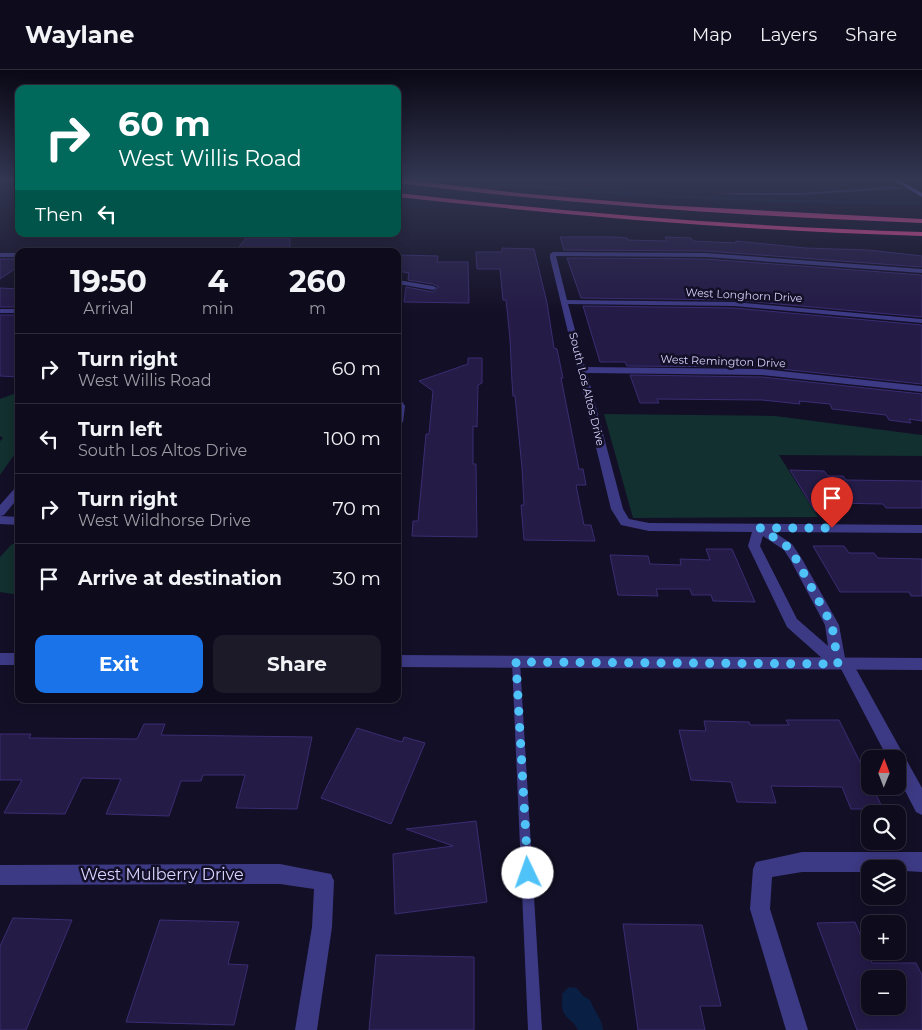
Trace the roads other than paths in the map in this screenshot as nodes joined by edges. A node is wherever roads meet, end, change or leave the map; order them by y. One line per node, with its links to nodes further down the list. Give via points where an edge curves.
1 (714, 224): 2 (highway)
2 (922, 234)
3 (0, 255): 4 (street)
4 (15, 255)
5 (922, 271): 8 (street, South Los Altos Drive, via 706,255 553,254)
6 (401, 283): 7 (street)
7 (433, 288)
8 (564, 302): 11 (street, West Longhorn Drive, via 734,304); 12 (street, South Los Altos Drive)
9 (0, 311): 10 (street)
10 (15, 312)
11 (922, 321)
12 (582, 370): 13 (street, West Remington Drive, via 762,372); 18 (street, South Los Altos Drive, via 617,509 625,522 649,527)
13 (922, 389)
14 (15, 495): 16 (street)
15 (15, 510): 16 (street)
16 (1, 513): 17 (street)
17 (15, 519)
18 (760, 528): 19 (street); 24 (street, via 788,547 796,559 832,625); 24 (street, via 754,546 792,623)
19 (922, 529)
20 (0, 659): 21 (street)
21 (15, 659)
22 (401, 661): 23 (street)
23 (516, 662): 24 (street); 32 (lane)
24 (842, 664): 25 (street); 26 (street)
25 (922, 664)
26 (891, 750)
27 (906, 777): 28 (street)
28 (922, 806)
29 (922, 862): 33 (street, via 802,862 763,869 760,909)
30 (0, 875): 31 (street, West Mulberry Drive, via 280,874 324,881 322,927)
31 (306, 1030)
32 (535, 1030)
33 (798, 1030)

